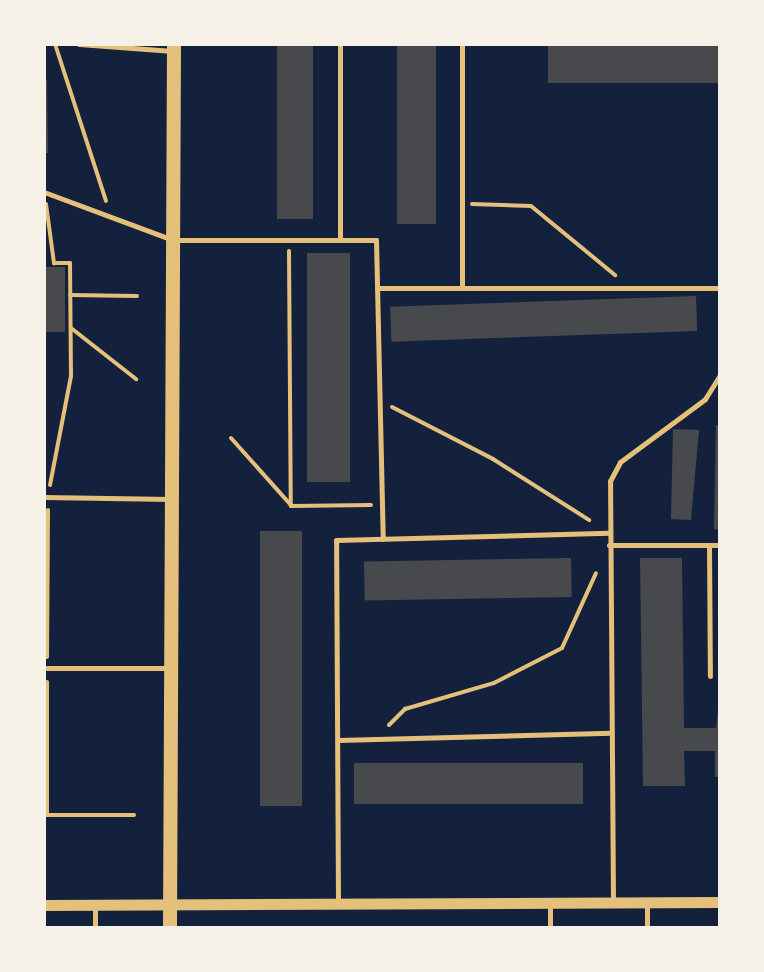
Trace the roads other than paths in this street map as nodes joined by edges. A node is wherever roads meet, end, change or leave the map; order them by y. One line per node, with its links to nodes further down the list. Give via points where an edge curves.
1 (79, 44): 4 (lane)
2 (340, 44): 7 (lane)
3 (462, 44): 9 (lane)
4 (174, 47): 6 (main road)
5 (44, 193): 6 (lane)
6 (173, 240): 7 (lane); 13 (main road)
7 (340, 240): 8 (lane, via 376,240)
8 (377, 288): 9 (lane); 15 (lane)
9 (462, 288): 10 (lane)
10 (720, 288)
11 (720, 375): 14 (lane, via 705,399 620,462 610,481)
12 (46, 497): 13 (lane)
13 (172, 499): 20 (main road)
14 (609, 533): 15 (lane); 16 (lane)
15 (383, 539): 23 (lane, via 336,540)
16 (609, 545): 17 (lane); 22 (lane)
17 (709, 545): 18 (lane); 21 (lane)
18 (720, 545)
19 (47, 668): 20 (lane)
20 (171, 668): 31 (main road)
21 (710, 676)
22 (611, 733): 23 (lane); 27 (lane)
23 (338, 740): 28 (lane)
24 (647, 902): 25 (street); 27 (street); 35 (lane)
25 (720, 902)
26 (550, 903): 27 (street); 28 (street); 34 (lane)
27 (613, 903)
28 (338, 904): 31 (street)
29 (44, 905): 30 (street)
30 (95, 905): 31 (street); 32 (lane)
31 (170, 905): 33 (main road)
32 (95, 928)
33 (170, 928)
34 (550, 928)
35 (647, 928)

